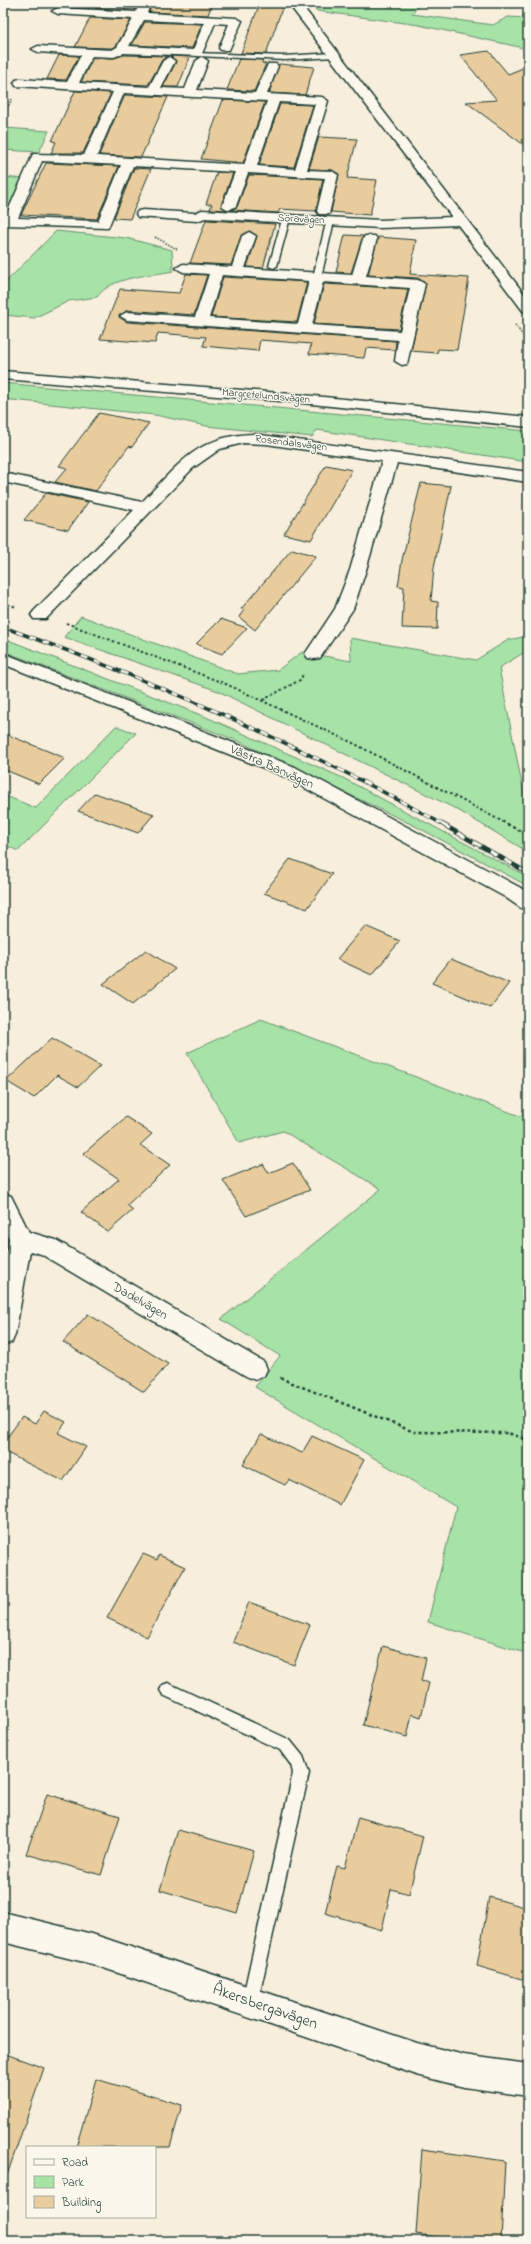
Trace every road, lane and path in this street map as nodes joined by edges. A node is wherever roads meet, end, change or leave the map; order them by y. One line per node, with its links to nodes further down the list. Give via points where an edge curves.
1 (145, 3): 4 (street)
2 (294, 3): 10 (street)
3 (58, 11): 4 (street)
4 (140, 16): 5 (street, via 188,13); 8 (street)
5 (211, 20): 6 (street, via 236,21); 11 (street)
6 (225, 48)
7 (38, 49): 9 (street)
8 (122, 49): 9 (street, via 114,54); 11 (street)
9 (88, 52): 15 (street)
10 (334, 55): 11 (lane, via 285,58); 29 (street)
11 (200, 57): 18 (street)
12 (169, 61): 17 (street)
13 (272, 66): 19 (street)
14 (20, 83): 15 (street)
15 (71, 86): 16 (street)
16 (120, 89): 17 (street); 21 (street)
17 (153, 91): 18 (street)
18 (190, 93): 19 (street)
19 (260, 97): 20 (street)
20 (274, 98): 23 (street); 24 (street, via 322,101)
21 (89, 159): 22 (street, Söravägen); 22 (street, Söravägen, via 37,156 10,222 103,225)
22 (128, 162): 23 (street, Söravägen)
23 (246, 170): 24 (street, Söravägen); 25 (street)
24 (300, 173): 27 (street, Söravägen, via 332,175)
25 (229, 206)
26 (143, 214): 28 (street, Söravägen)
27 (327, 216): 28 (street, Söravägen); 29 (street, Söravägen, via 408,224); 37 (lane)
28 (286, 218): 33 (lane)
29 (461, 221): 39 (street)
30 (152, 236): 34 (path, via 159,237 177,249)
31 (249, 236): 36 (street)
32 (370, 239): 38 (street)
33 (273, 266)
34 (183, 268): 35 (street)
35 (217, 270): 36 (street); 41 (street)
36 (237, 272): 37 (street)
37 (317, 277): 38 (street); 42 (street)
38 (358, 280): 43 (street, via 418,284)
39 (528, 308)
40 (126, 316): 41 (street)
41 (201, 322): 42 (street)
42 (304, 329): 43 (street)
43 (406, 336): 44 (street)
44 (402, 361)
45 (3, 375): 46 (street, Margretelundsvägen, via 293,398)
46 (528, 422)
47 (391, 458): 48 (street, Rosendalsvägen); 50 (street, Rosendalsvägen, via 266,439 233,440 214,445 198,455); 53 (street, via 344,609)
48 (528, 477)
49 (8, 479): 50 (street)
50 (144, 507): 52 (street, Rosendalsvägen)
51 (3, 603): 52 (path)
52 (40, 615): 55 (path, via 88,630 226,684)
53 (314, 654): 55 (path, via 300,680)
54 (3, 658): 57 (street, Västra Banvägen, via 288,771 512,892)
55 (262, 701): 56 (path, via 355,744)
56 (528, 835)
57 (528, 904)
58 (3, 1202): 59 (street)
59 (22, 1239): 60 (street); 61 (street, Dadelvägen, via 48,1247)
60 (3, 1335)
61 (255, 1368): 62 (path, via 414,1432 508,1433)
62 (528, 1440)
63 (168, 1690): 65 (lane, via 285,1745 298,1761 301,1773)
64 (3, 1926): 65 (street, Åkersbergavägen, via 92,1949)
65 (250, 2001): 66 (street, Åkersbergavägen, via 417,2059 464,2071)
66 (528, 2080)

